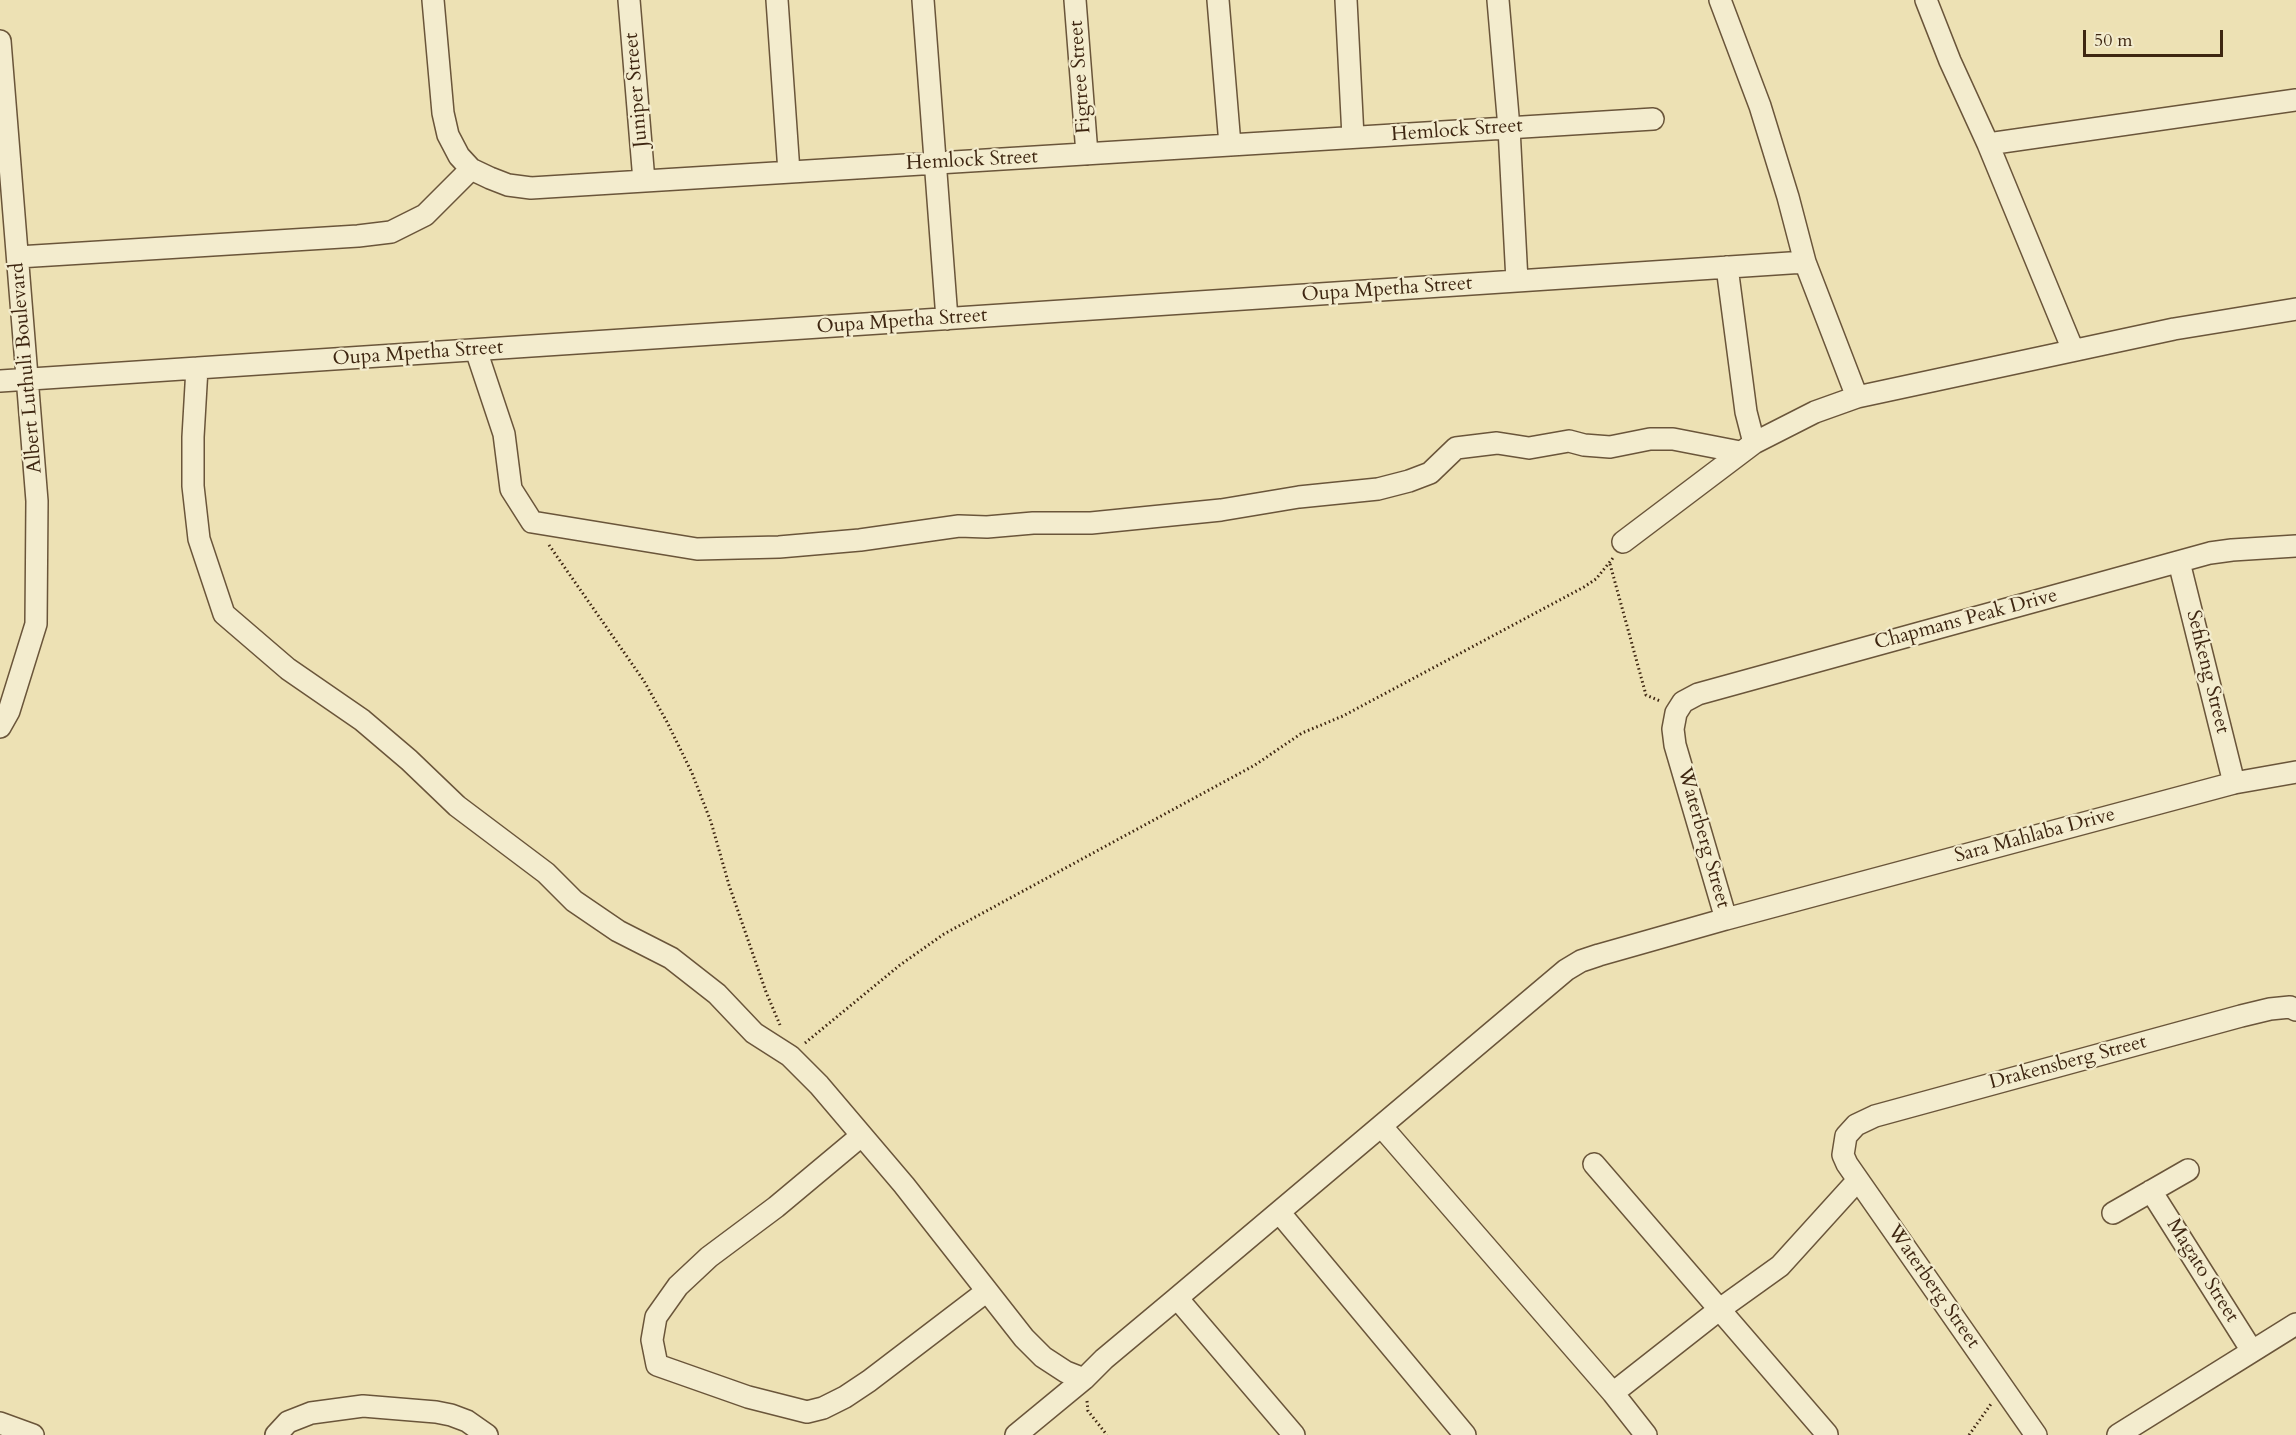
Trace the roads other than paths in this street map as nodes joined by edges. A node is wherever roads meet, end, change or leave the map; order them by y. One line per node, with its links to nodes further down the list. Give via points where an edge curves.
1 (433, 0): 20 (street, via 448,135)
2 (629, 0): 22 (street, Juniper Street)
3 (777, 0): 21 (street)
4 (923, 0): 19 (street)
5 (1075, 0): 18 (street, Figtree Street)
6 (1218, 0): 17 (street)
7 (1346, 0): 15 (street)
8 (1498, 0): 14 (street)
9 (1720, 0): 24 (street, via 1760,106)
10 (1926, 0): 16 (street)
11 (0, 41): 23 (street, Albert Luthuli Boulevard)
12 (2296, 100): 16 (street)
13 (1653, 119): 14 (street, Hemlock Street)
14 (1509, 128): 15 (street, Hemlock Street); 26 (street)
15 (1353, 137): 17 (street, Hemlock Street)
16 (1988, 144): 30 (street)
17 (1230, 145): 18 (street, Hemlock Street)
18 (1087, 154): 19 (street, Hemlock Street)
19 (935, 163): 21 (street, Hemlock Street); 28 (street)
20 (471, 169): 22 (street, Hemlock Street, via 508,185 531,188); 23 (street, via 425,215 391,232)
21 (789, 172): 22 (street, Hemlock Street)
22 (644, 181)
23 (18, 257): 32 (street, Albert Luthuli Boulevard)
24 (1805, 262): 25 (street, Oupa Mpetha Street); 34 (street)
25 (1728, 267): 26 (street, Oupa Mpetha Street); 35 (street)
26 (1517, 281): 28 (street, Oupa Mpetha Street)
27 (2296, 309): 30 (street, via 2174,328)
28 (947, 319): 29 (street, Oupa Mpetha Street)
29 (476, 350): 31 (street, Oupa Mpetha Street); 35 (street, via 504,434 511,489 532,522 697,549 779,547 959,526 1091,523 1221,510 1299,496 1378,489 1430,473 1456,448 1497,443 1529,448 1569,441 1610,447 1673,439)
30 (2073, 350): 34 (street)
31 (197, 368): 32 (street, Oupa Mpetha Street); 47 (street, via 193,437 199,539 224,614 288,669 362,720 457,806 546,873 574,901 618,931 671,958 717,994 754,1033 790,1056)
32 (28, 379): 33 (street, Oupa Mpetha Street); 39 (street, Albert Luthuli Boulevard, via 38,501 36,624 9,711)
33 (0, 381)
34 (1857, 397): 35 (street, via 1815,412)
35 (1747, 447): 36 (street)
36 (1623, 542)
37 (2296, 546): 38 (street, Chapmans Peak Drive, via 2232,550)
38 (2179, 562): 40 (street, Chapmans Peak Drive, via 1698,694 1679,708 1673,729); 42 (street, Sefikeng Street)
39 (0, 727)
40 (1675, 745): 44 (street, Waterberg Street)
41 (2296, 772): 42 (street, Sara Mahlaba Drive)
42 (2234, 783): 43 (street, Sara Mahlaba Drive)
43 (1775, 906): 44 (street, Waterberg Street)
44 (1726, 919): 46 (street, via 1599,955 1566,970)
45 (2296, 1010): 48 (street, Drakensberg Street, via 2270,1009 2241,1016 1875,1116 1856,1125)
46 (1382, 1127): 53 (street); 61 (street)
47 (861, 1136): 55 (street); 55 (street, via 678,1286 656,1317 652,1340 657,1365 748,1397 807,1412 845,1397 869,1381)
48 (1846, 1136): 51 (street, Waterberg Street, via 1843,1155)
49 (1594, 1164): 57 (street)
50 (2188, 1170): 52 (street)
51 (1858, 1180): 57 (street, via 1780,1266); 71 (street, Waterberg Street)
52 (2151, 1191): 54 (street); 59 (street, Magato Street)
53 (1279, 1212): 56 (street); 69 (street)
54 (2113, 1213)
55 (987, 1291): 60 (street, via 1043,1357)
56 (1177, 1298): 60 (street); 68 (street)
57 (1720, 1309): 61 (street); 63 (street)
58 (2296, 1324): 59 (street)
59 (2252, 1351): 72 (street)
60 (1084, 1379): 67 (street)
61 (1614, 1393): 70 (street)
62 (0, 1423): 64 (street)
63 (1827, 1434)
64 (33, 1435)
65 (276, 1435): 66 (street, via 288,1422 311,1413 363,1406 451,1415)
66 (487, 1435)
67 (1016, 1435)
68 (1294, 1435)
69 (1465, 1435)
70 (1646, 1435)
71 (2036, 1435)
72 (2118, 1435)

